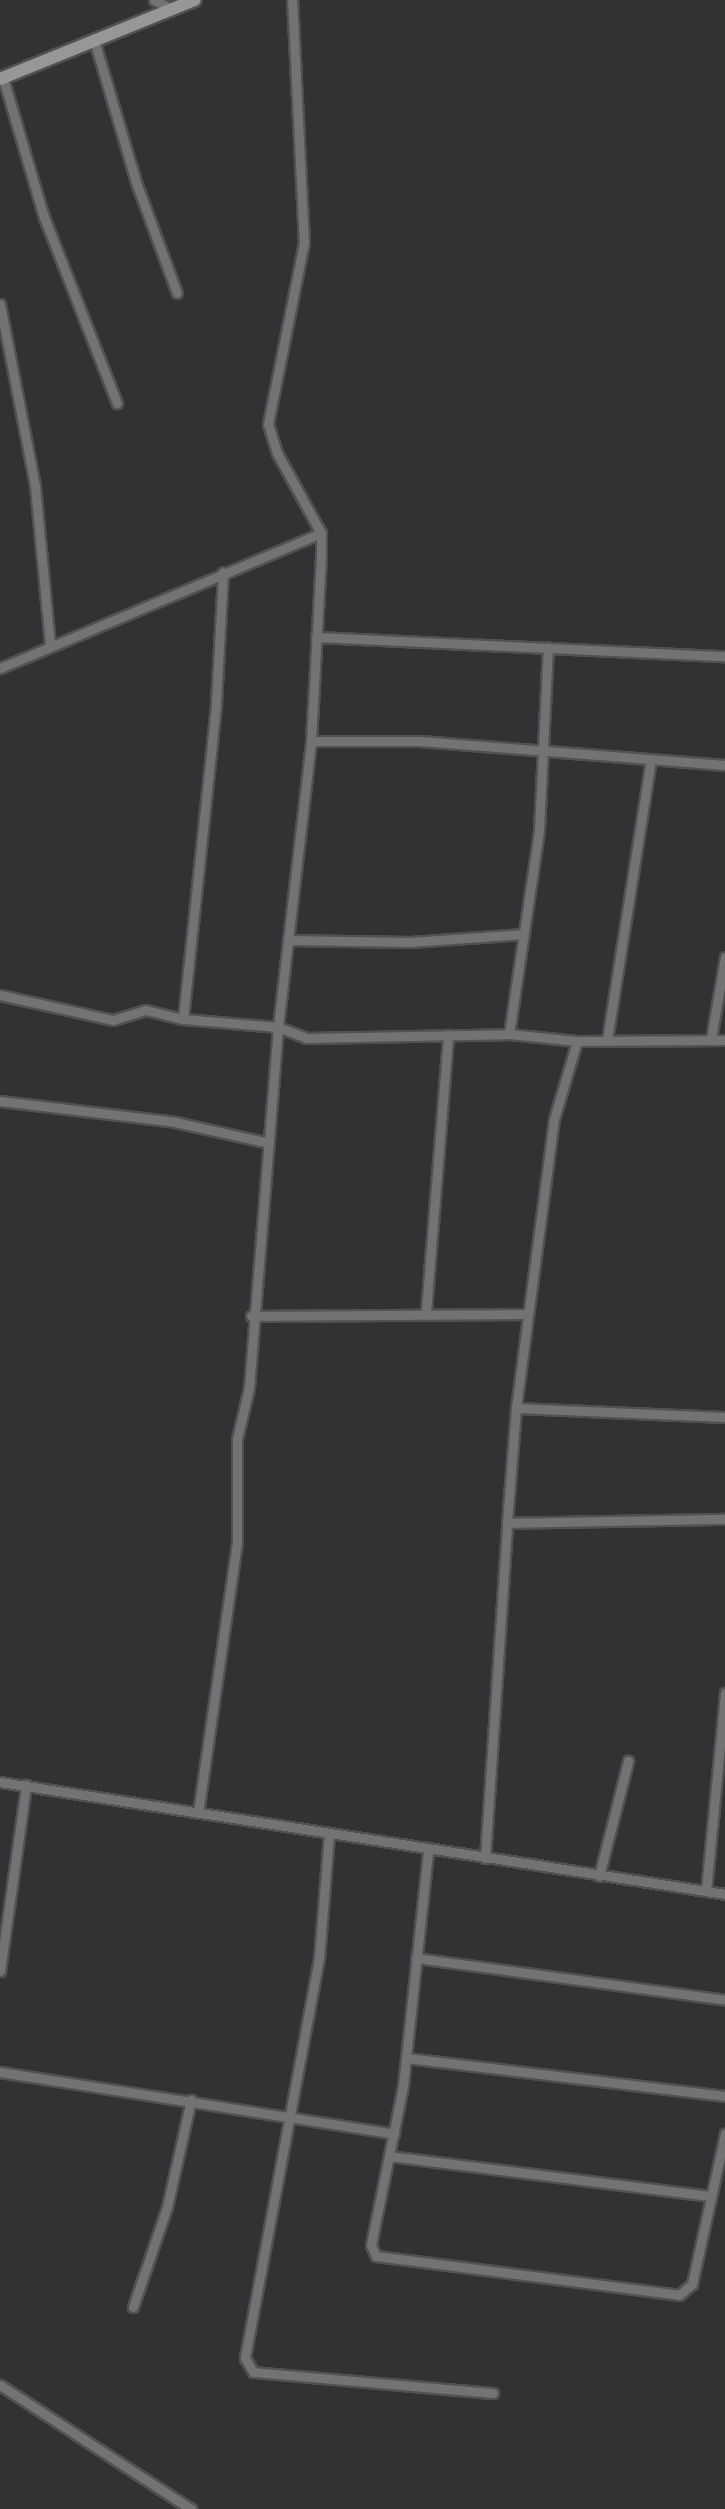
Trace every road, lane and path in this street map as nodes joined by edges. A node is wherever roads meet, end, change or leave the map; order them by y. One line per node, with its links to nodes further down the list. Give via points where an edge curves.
1 (154, 0): 4 (street)
2 (195, 0): 4 (street)
3 (292, 0): 10 (street, via 304,243 268,424 277,453)
4 (172, 9): 5 (street)
5 (94, 40): 6 (street); 7 (street, via 137,185)
6 (1, 78): 9 (street, via 44,217)
7 (177, 293)
8 (0, 304): 13 (street, via 35,486)
9 (117, 403)
10 (321, 533): 11 (street); 12 (street)
11 (223, 572): 13 (street, via 142,611); 25 (street, via 216,703)
12 (316, 637): 14 (street); 17 (street)
13 (50, 645): 16 (street)
14 (548, 647): 15 (street); 18 (street)
15 (725, 656)
16 (0, 668)
17 (311, 741): 18 (street, via 420,741); 22 (street)
18 (541, 753): 19 (street); 21 (street, via 539,830)
19 (651, 759): 20 (street); 30 (street)
20 (725, 765)
21 (524, 934): 22 (street, via 410,942); 27 (street)
22 (288, 940): 26 (street)
23 (725, 957): 29 (street)
24 (0, 995): 25 (street, via 113,1020 146,1010)
25 (183, 1019): 26 (street)
26 (278, 1027): 28 (street, via 306,1038); 34 (street)
27 (509, 1034): 28 (street); 32 (street)
28 (448, 1035): 35 (street)
29 (711, 1039): 30 (street); 31 (street)
30 (607, 1040): 32 (street)
31 (725, 1040)
32 (577, 1041): 36 (street, via 554,1119)
33 (0, 1101): 34 (street, via 175,1122)
34 (269, 1143): 37 (street)
35 (426, 1311): 36 (street); 37 (street)
36 (527, 1314): 38 (street)
37 (251, 1316): 46 (street, via 249,1388 237,1439 237,1542)
38 (516, 1408): 39 (street); 41 (street)
39 (725, 1417)
40 (725, 1519): 41 (street)
41 (507, 1523): 49 (street)
42 (725, 1693): 51 (street)
43 (628, 1761): 50 (street)
44 (0, 1782): 45 (street)
45 (26, 1785): 46 (street); 54 (street)
46 (198, 1813): 47 (street)
47 (329, 1834): 48 (street); 60 (street, via 319,1958)
48 (428, 1852): 49 (street); 53 (street)
49 (485, 1858): 50 (street)
50 (599, 1876): 51 (street)
51 (706, 1891): 52 (street)
52 (725, 1894)
53 (416, 1958): 55 (street); 56 (street)
54 (0, 1971)
55 (725, 2000)
56 (407, 2058): 58 (street); 61 (street)
57 (0, 2072): 59 (street)
58 (725, 2096)
59 (191, 2100): 60 (street); 65 (street, via 167,2207)
60 (287, 2115): 61 (street, via 325,2126); 67 (street, via 245,2358 249,2369)
61 (394, 2134): 63 (street)
62 (725, 2134): 64 (street)
63 (389, 2156): 64 (street); 64 (street, via 373,2252 383,2259 472,2271 679,2295 692,2284)
64 (710, 2196)
65 (133, 2307)
66 (0, 2385): 68 (street)
67 (493, 2393)
68 (191, 2509)

